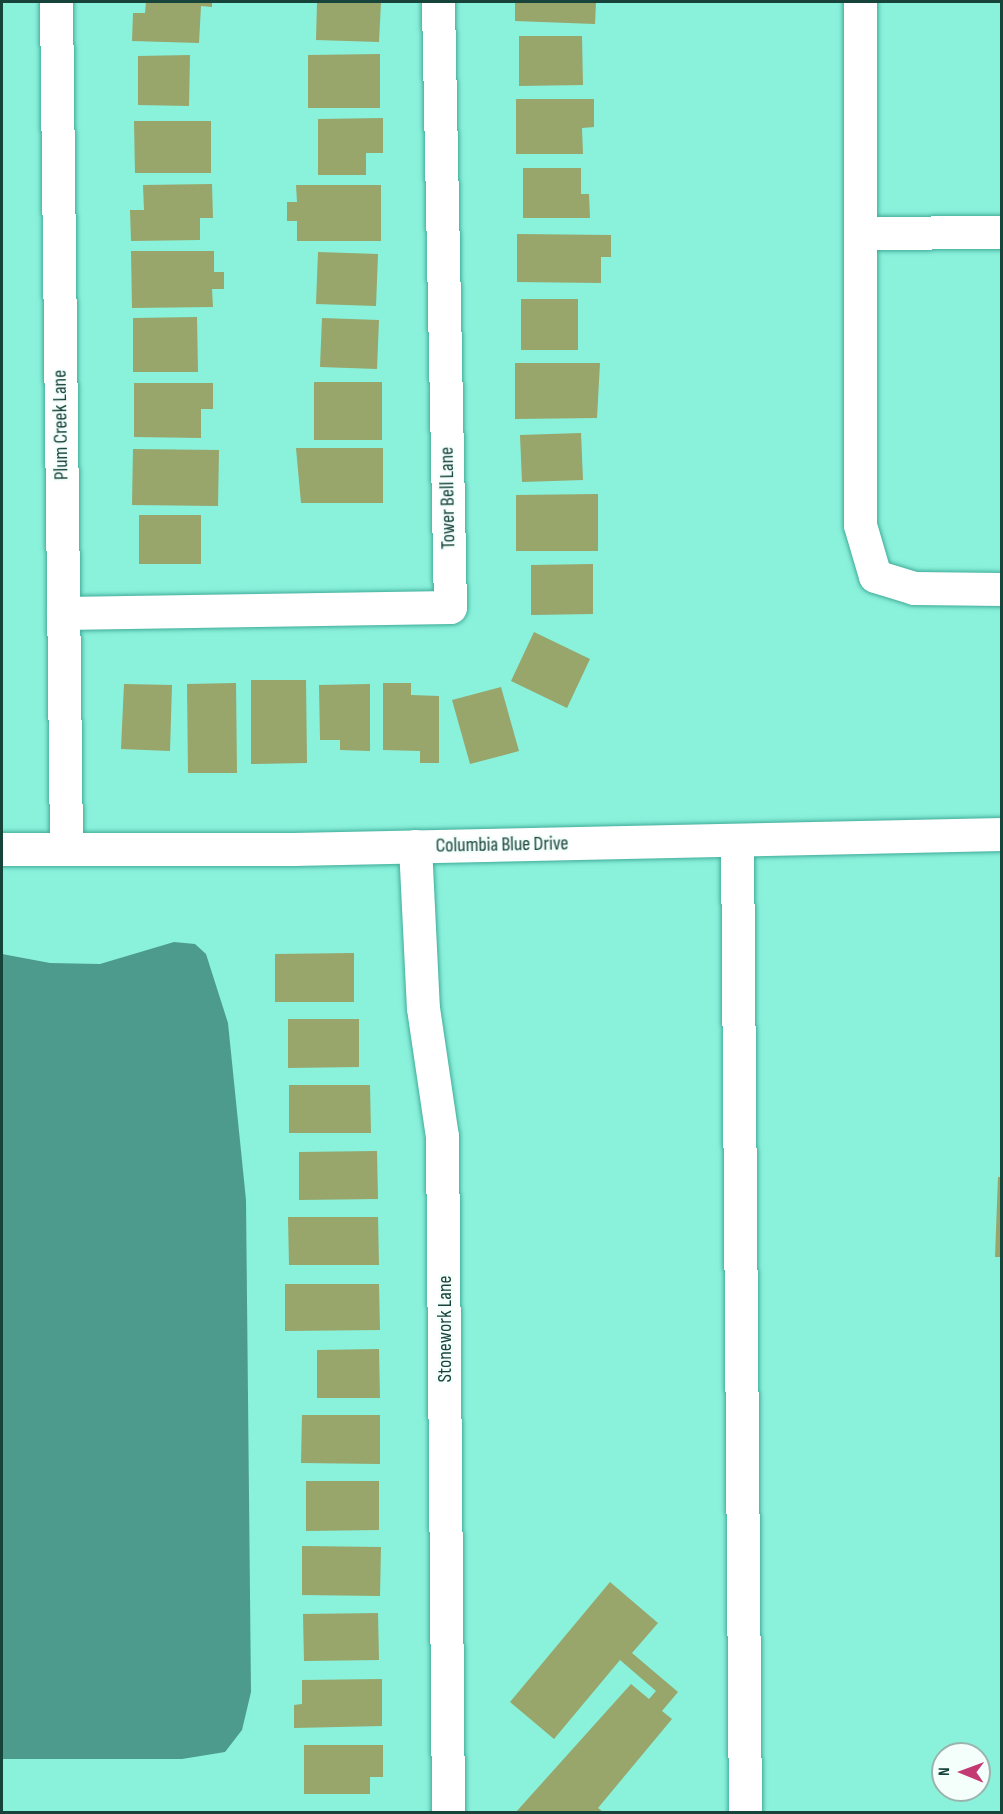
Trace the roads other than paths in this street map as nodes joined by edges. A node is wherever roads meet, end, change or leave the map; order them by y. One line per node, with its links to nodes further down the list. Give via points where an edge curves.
1 (56, 2): 7 (street, Plum Creek Lane)
2 (438, 2): 7 (street, Tower Bell Lane, via 450,607)
3 (860, 2): 5 (street)
4 (1002, 232): 5 (street)
5 (860, 233): 6 (street, via 860,525 875,576 914,588)
6 (1002, 589)
7 (63, 613): 11 (street, Plum Creek Lane)
8 (1002, 834): 9 (street, Columbia Blue Drive)
9 (737, 841): 10 (street, Columbia Blue Drive); 14 (street)
10 (415, 846): 11 (street, Columbia Blue Drive); 13 (street, Stonework Lane, via 423,1008 442,1136)
11 (66, 848): 12 (street, Columbia Blue Drive)
12 (2, 849)
13 (448, 1812)
14 (745, 1812)

